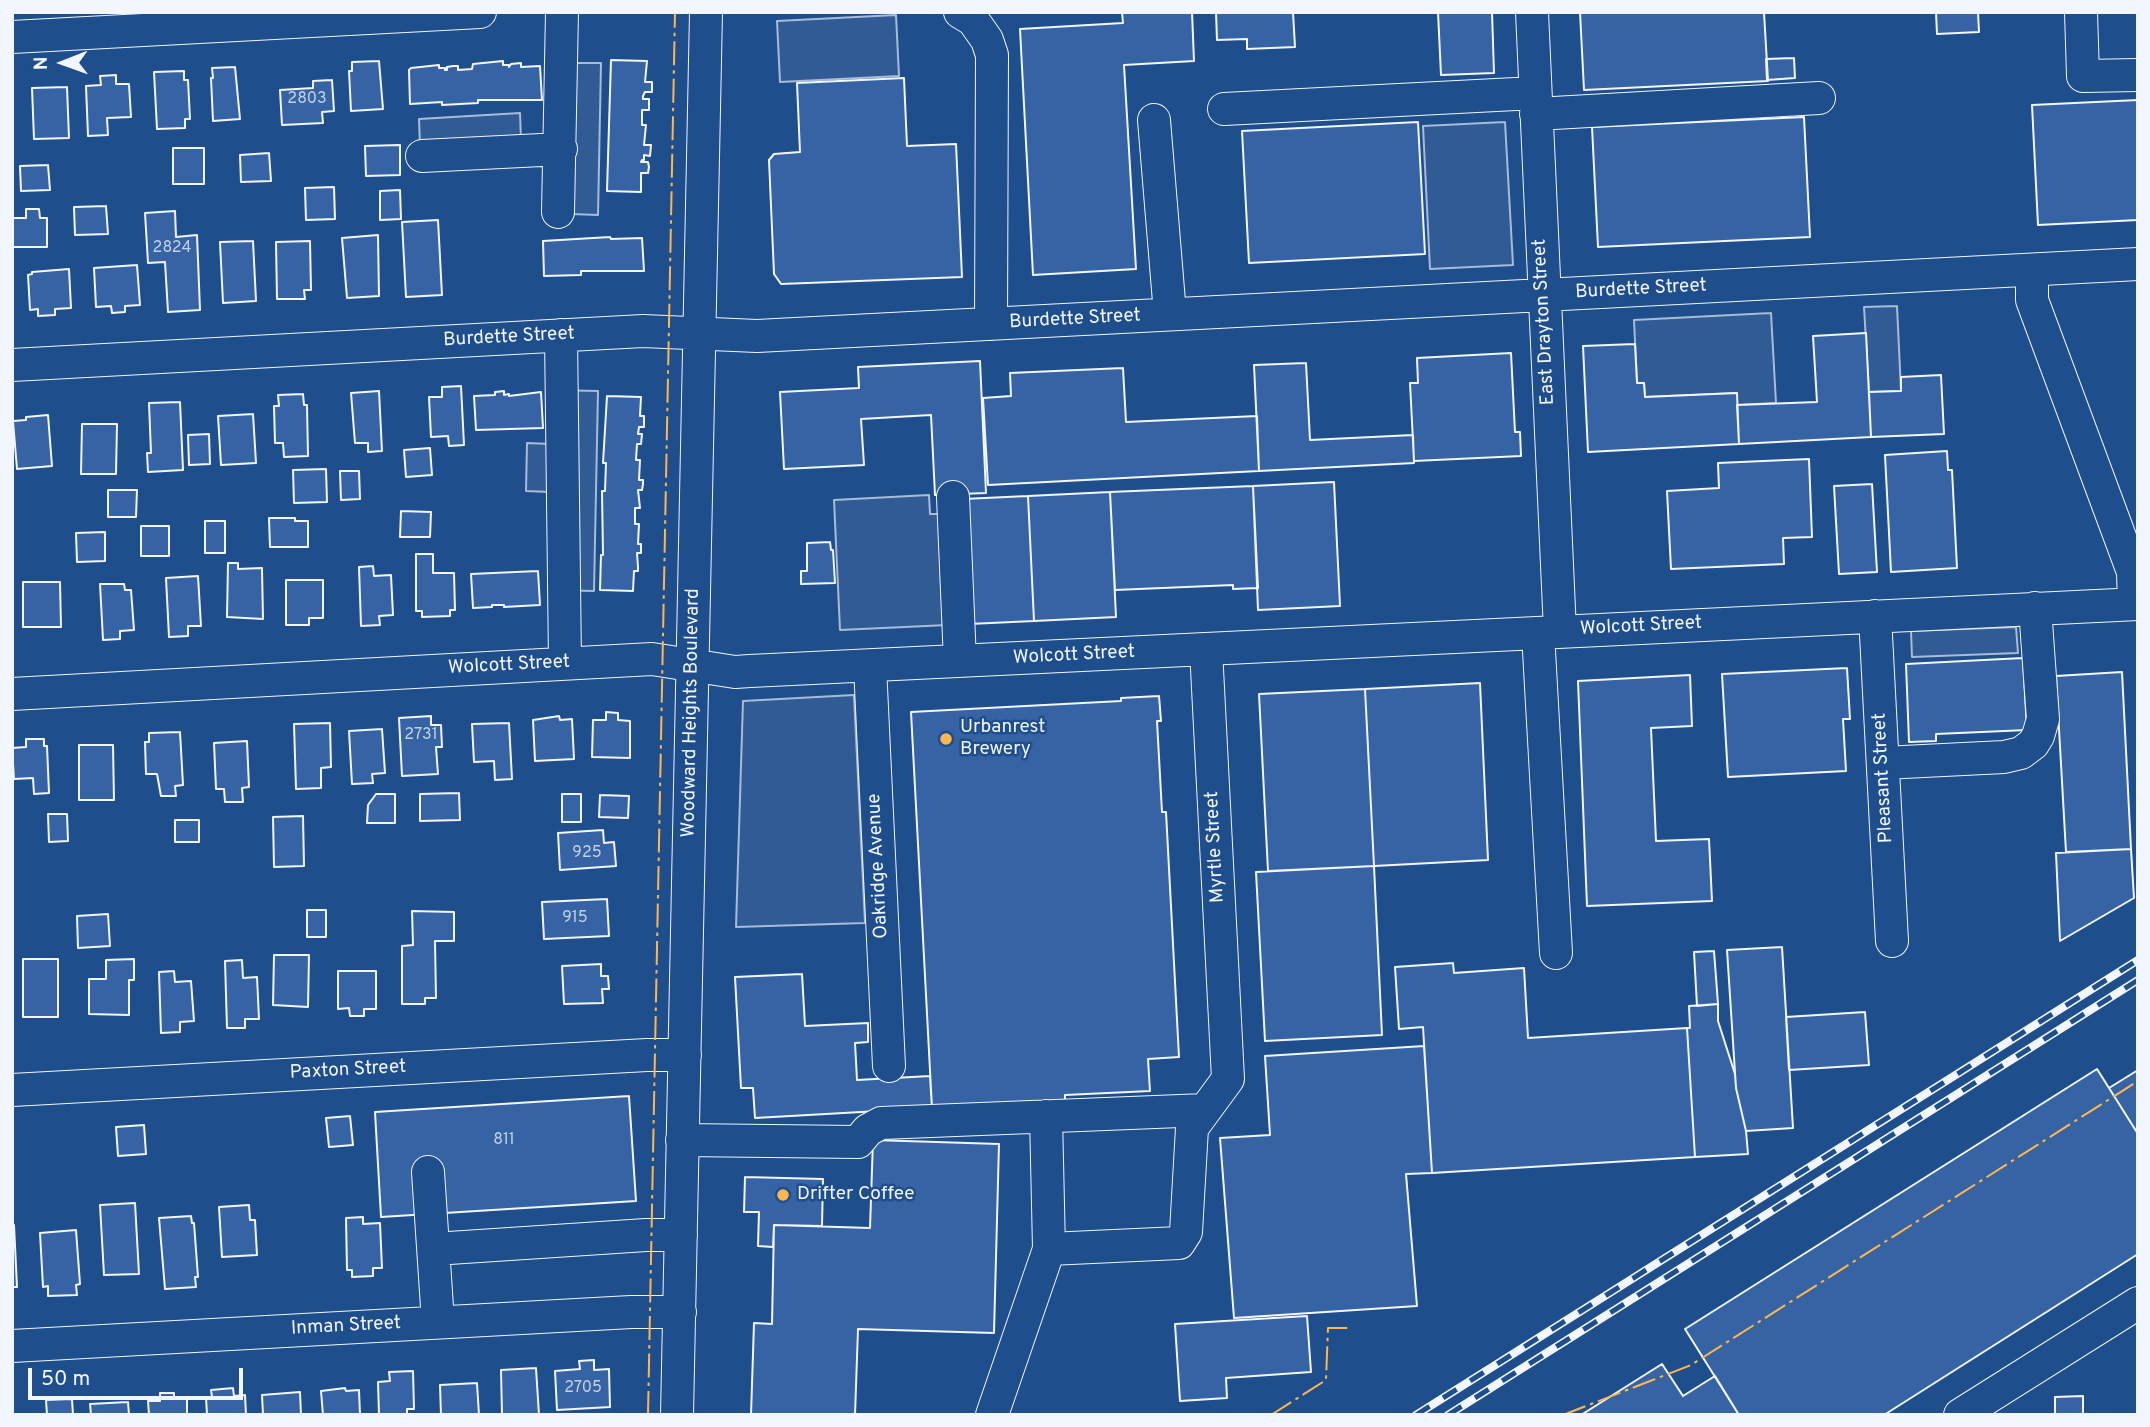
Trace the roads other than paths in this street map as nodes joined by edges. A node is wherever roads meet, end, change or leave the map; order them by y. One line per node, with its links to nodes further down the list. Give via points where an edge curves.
1 (480, 12): 7 (street)
2 (562, 12): 13 (street)
3 (706, 12): 21 (street, Woodward Heights Boulevard)
4 (960, 12): 20 (street, via 973,20 992,55)
5 (1532, 12): 10 (street, East Drayton Street)
6 (2081, 12): 8 (street, via 2083,76)
7 (12, 37)
8 (2138, 75)
9 (1819, 98): 10 (street)
10 (1536, 104): 11 (street); 18 (street, East Drayton Street)
11 (1224, 109)
12 (1154, 120): 19 (street)
13 (561, 149): 14 (street); 15 (street)
14 (422, 156)
15 (558, 212)
16 (2138, 264): 17 (street, Burdette Street)
17 (2032, 270): 18 (street, Burdette Street); 25 (street, via 2032,300 2133,572)
18 (1544, 295): 19 (street, Burdette Street); 28 (street, East Drayton Street)
19 (1170, 314): 20 (street, Burdette Street)
20 (991, 324): 21 (street, Burdette Street, via 750,337)
21 (700, 333): 22 (street, Burdette Street, via 660,330); 32 (street, Woodward Heights Boulevard)
22 (561, 335): 23 (street, Burdette Street); 31 (street)
23 (12, 365)
24 (953, 497): 30 (street)
25 (2136, 604): 26 (street, Wolcott Street)
26 (2035, 608): 27 (street, Wolcott Street); 35 (street, via 2043,719 2028,748 2014,756)
27 (1875, 616): 28 (street, Wolcott Street); 35 (street, Pleasant Street)
28 (1549, 632): 29 (street, Wolcott Street); 37 (street, East Drayton Street)
29 (1206, 649): 30 (street, Wolcott Street); 41 (street, Myrtle Street, via 1228,1079)
30 (960, 661): 33 (street, Wolcott Street)
31 (565, 663): 32 (street, Wolcott Street, via 652,659); 34 (street, Wolcott Street)
32 (693, 665): 33 (street, Wolcott Street, via 735,672); 38 (street, Woodward Heights Boulevard)
33 (870, 666): 39 (street, Oakridge Avenue)
34 (12, 694)
35 (1883, 763): 36 (street, Pleasant Street)
36 (1892, 941)
37 (1556, 953)
38 (685, 1055): 40 (street, Paxton Street); 43 (street, Woodward Heights Boulevard)
39 (889, 1066)
40 (12, 1090)
41 (1205, 1110): 42 (street); 47 (street, Myrtle Street, via 1192,1128 1186,1232 1179,1243)
42 (1046, 1116): 43 (street, via 881,1123 858,1142); 47 (street)
43 (682, 1140): 45 (street, Woodward Heights Boulevard)
44 (428, 1172): 46 (street)
45 (681, 1235): 46 (street); 49 (street, Woodward Heights Boulevard)
46 (434, 1249): 50 (street)
47 (1049, 1249): 53 (street)
48 (2138, 1303): 54 (street)
49 (680, 1312): 50 (street, Inman Street); 52 (street, Woodward Heights Boulevard)
50 (438, 1322): 51 (street, Inman Street)
51 (12, 1346)
52 (677, 1415)
53 (992, 1415)
54 (1960, 1415)

